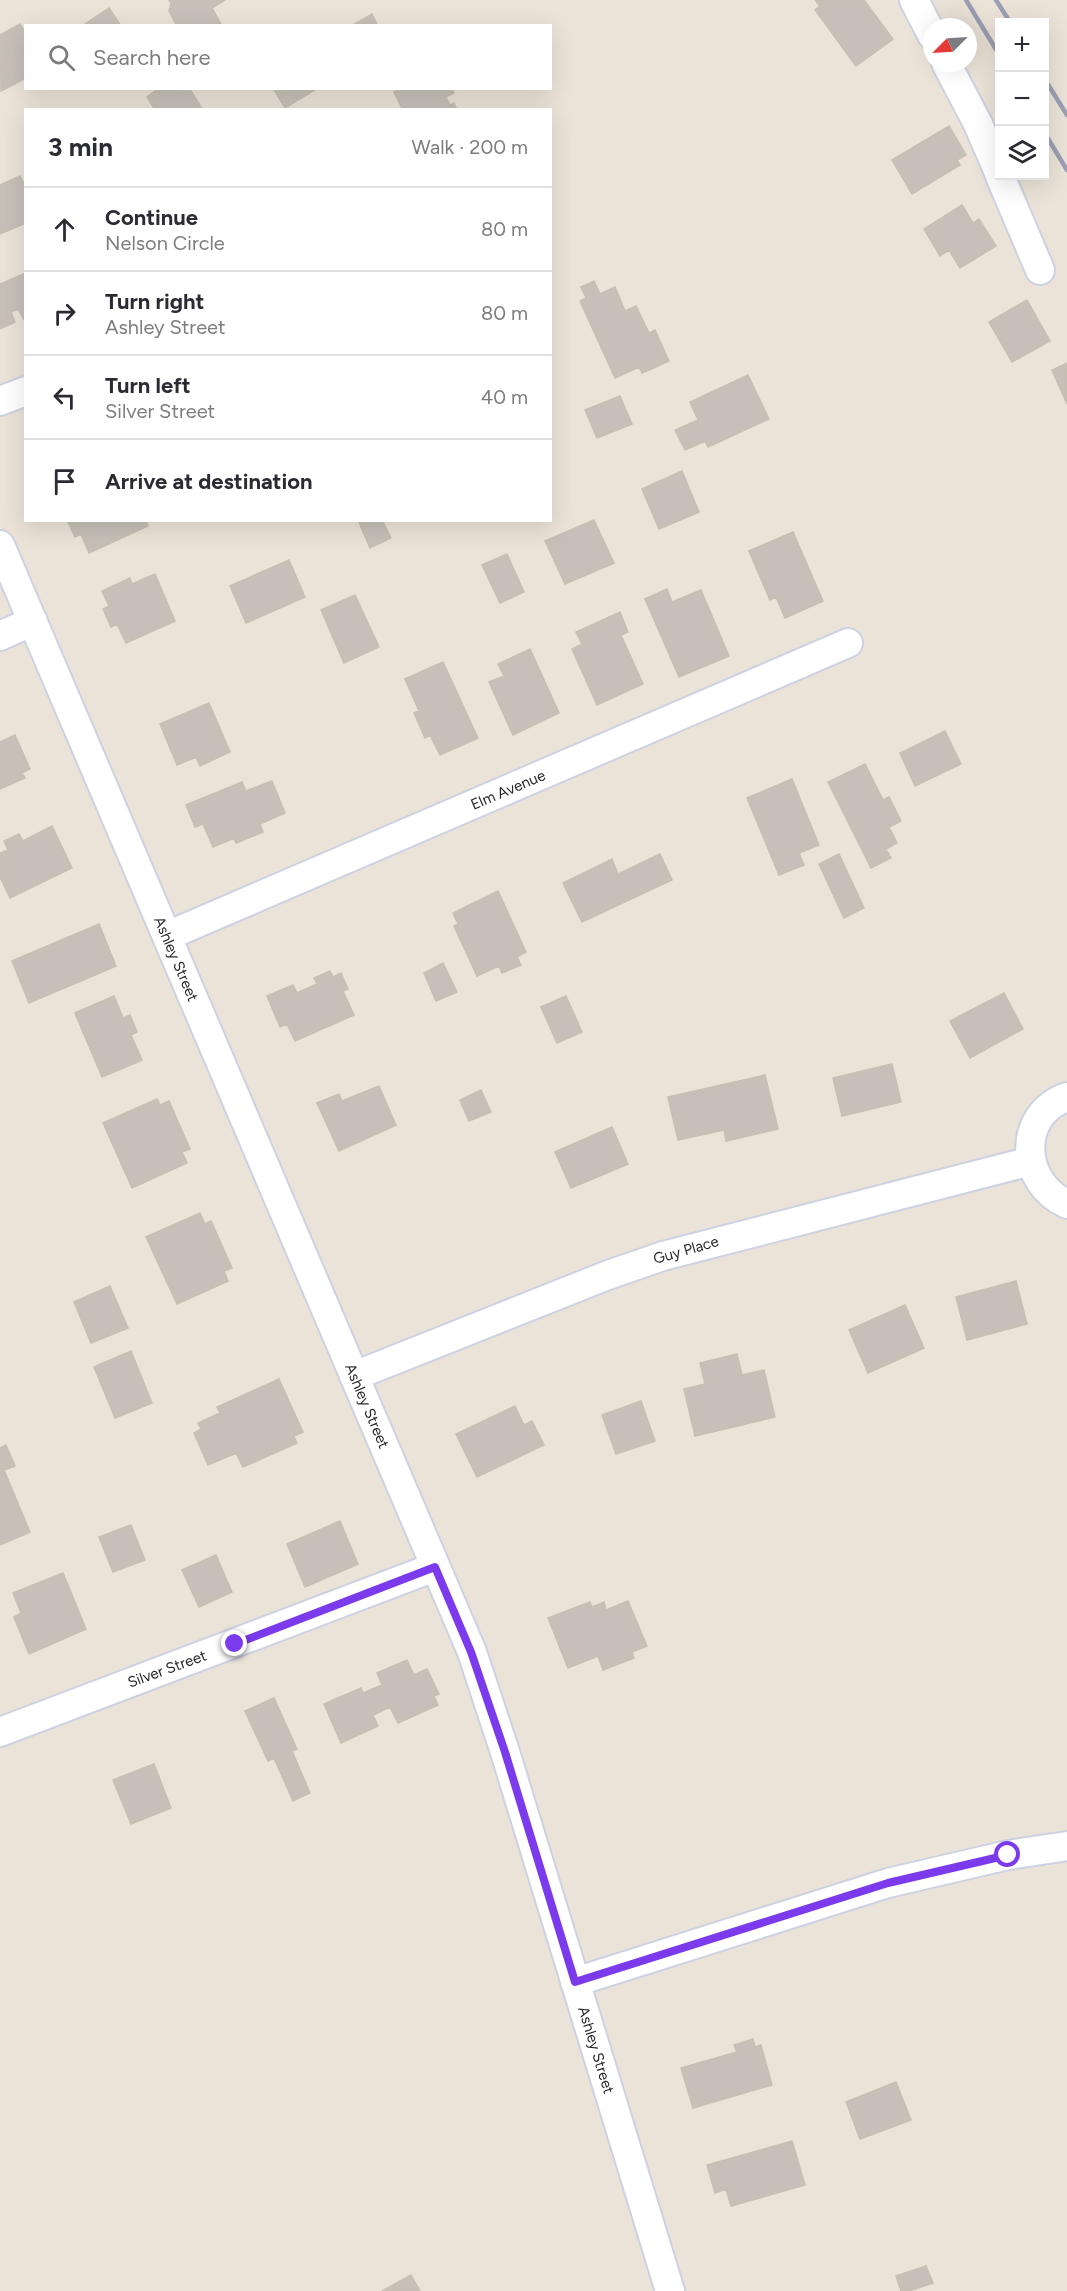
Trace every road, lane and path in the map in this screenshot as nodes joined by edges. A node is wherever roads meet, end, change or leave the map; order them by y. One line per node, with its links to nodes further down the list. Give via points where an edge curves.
1 (914, 0): 2 (street)
2 (923, 18)
3 (951, 72): 4 (street)
4 (995, 163)
5 (1002, 180): 6 (street)
6 (1040, 270)
7 (24, 392): 8 (street)
8 (0, 401)
9 (0, 545): 10 (street, Ashley Street)
10 (33, 621): 11 (street); 13 (street, Ashley Street)
11 (0, 636)
12 (848, 643): 13 (street, Elm Avenue)
13 (167, 936): 17 (street, Ashley Street)
14 (1067, 1097): 15 (street, via 1052,1105 1036,1124)
15 (1031, 1161): 16 (street, via 1046,1190); 17 (street, Guy Place, via 663,1256)
16 (1067, 1204)
17 (354, 1376): 18 (street, Ashley Street)
18 (435, 1567): 19 (street, Silver Street); 21 (street, Ashley Street, via 475,1663)
19 (0, 1732)
20 (1067, 1846): 21 (street, via 1008,1855 888,1883)
21 (575, 1982): 22 (street, Ashley Street)
22 (670, 2291)

